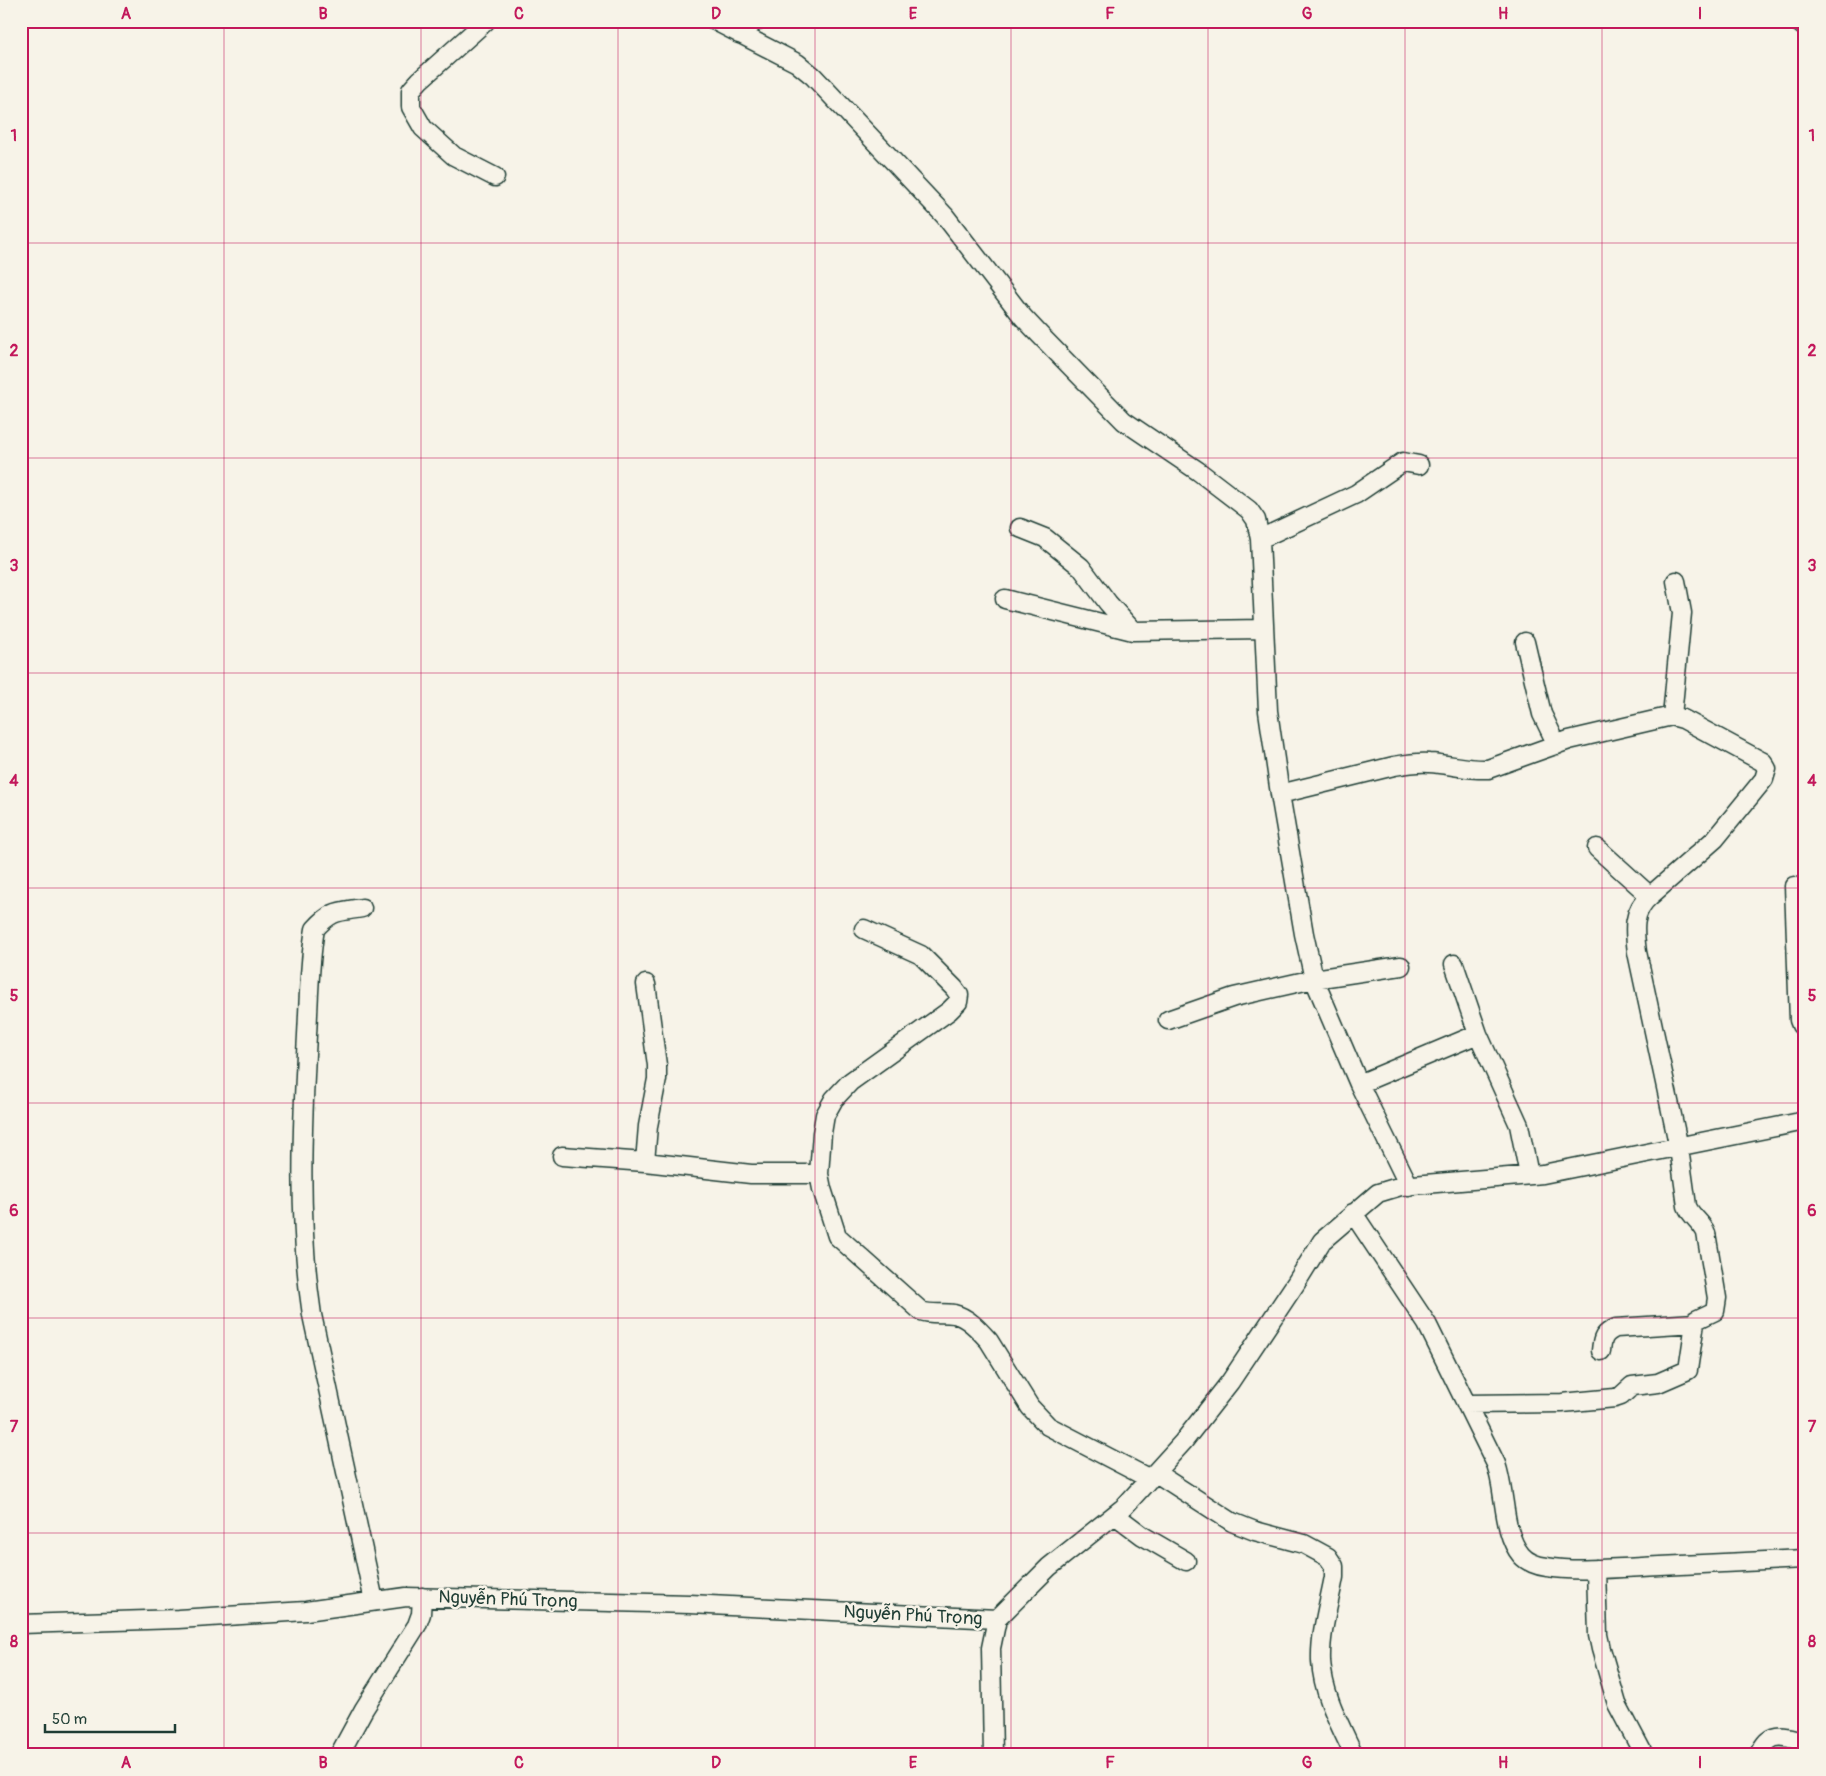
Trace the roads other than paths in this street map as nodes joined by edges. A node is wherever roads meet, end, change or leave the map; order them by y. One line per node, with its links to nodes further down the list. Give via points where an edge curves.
1 (486, 21): 7 (street, via 411,90 411,107 423,128 454,156)
2 (715, 21): 6 (street)
3 (756, 21): 6 (street)
4 (1797, 21): 5 (street)
5 (1805, 27)
6 (739, 34): 10 (street, via 797,63 813,76 945,216 1046,342 1124,421 1249,510 1256,520)
7 (495, 176)
8 (1420, 465): 10 (street, via 1403,462 1356,494)
9 (1020, 528): 14 (street, via 1045,538 1081,567)
10 (1260, 539): 13 (street)
11 (1676, 581): 16 (street, via 1682,613)
12 (1005, 599): 14 (street)
13 (1263, 629): 14 (street); 18 (street, via 1268,711)
14 (1133, 631)
15 (1526, 642): 17 (street, via 1542,714)
16 (1672, 716): 17 (street); 21 (street, via 1682,718 1763,762 1767,769 1764,779 1715,839)
17 (1557, 744): 18 (street, via 1488,769 1412,763)
18 (1280, 794): 26 (street)
19 (1597, 848): 21 (street)
20 (1794, 886): 29 (street, via 1799,1020)
21 (1650, 896): 33 (street, via 1638,909 1634,922 1635,937)
22 (362, 908): 49 (street, via 326,916 315,929 304,1082 302,1184 312,1315)
23 (864, 929): 36 (street, via 921,955 954,988 959,995 958,1002 850,1082 834,1099 825,1115)
24 (1454, 964): 30 (street)
25 (1401, 966): 26 (street)
26 (1314, 979): 28 (street, via 1225,1000); 31 (street)
27 (646, 984): 35 (street, via 657,1072)
28 (1168, 1020)
29 (1805, 1026)
30 (1478, 1034): 31 (street); 37 (street, via 1519,1125)
31 (1359, 1084): 38 (street)
32 (1805, 1122): 33 (street)
33 (1679, 1148): 37 (street); 40 (street, via 1689,1211 1706,1232 1717,1298 1715,1311)
34 (562, 1156): 35 (street)
35 (645, 1162): 36 (street, via 751,1174)
36 (820, 1174): 43 (street, via 833,1226 846,1245 921,1311 962,1317 981,1332 990,1341 1030,1406 1048,1426)
37 (1529, 1175): 38 (street)
38 (1409, 1186): 39 (street, via 1378,1193)
39 (1353, 1213): 42 (street, via 1427,1324); 43 (street, via 1322,1240 1230,1382)
40 (1695, 1323): 41 (street, via 1616,1328 1602,1339); 42 (street, via 1688,1370 1658,1383 1632,1386 1620,1396 1570,1403)
41 (1601, 1351)
42 (1466, 1404): 47 (street, via 1500,1476 1510,1532 1522,1557 1549,1568)
43 (1153, 1476): 44 (street); 55 (street, via 1232,1522 1304,1544 1328,1557 1334,1566 1334,1577 1322,1642 1324,1684)
44 (1115, 1515): 46 (street); 50 (street, via 1050,1566)
45 (1805, 1559): 47 (street)
46 (1186, 1561)
47 (1596, 1569): 56 (street, via 1601,1649 1617,1704)
48 (422, 1597): 49 (street, Nguyễn Phú Trọng); 50 (street, Nguyễn Phú Trọng, via 690,1604); 53 (street, via 417,1625)
49 (374, 1601): 51 (street, Nguyễn Phú Trọng, via 306,1611)
50 (996, 1619): 54 (street, via 991,1648)
51 (21, 1624)
52 (1805, 1742): 57 (street, via 1776,1737 1768,1740)
53 (339, 1755)
54 (993, 1755)
55 (1354, 1755)
56 (1644, 1755)
57 (1758, 1755)

